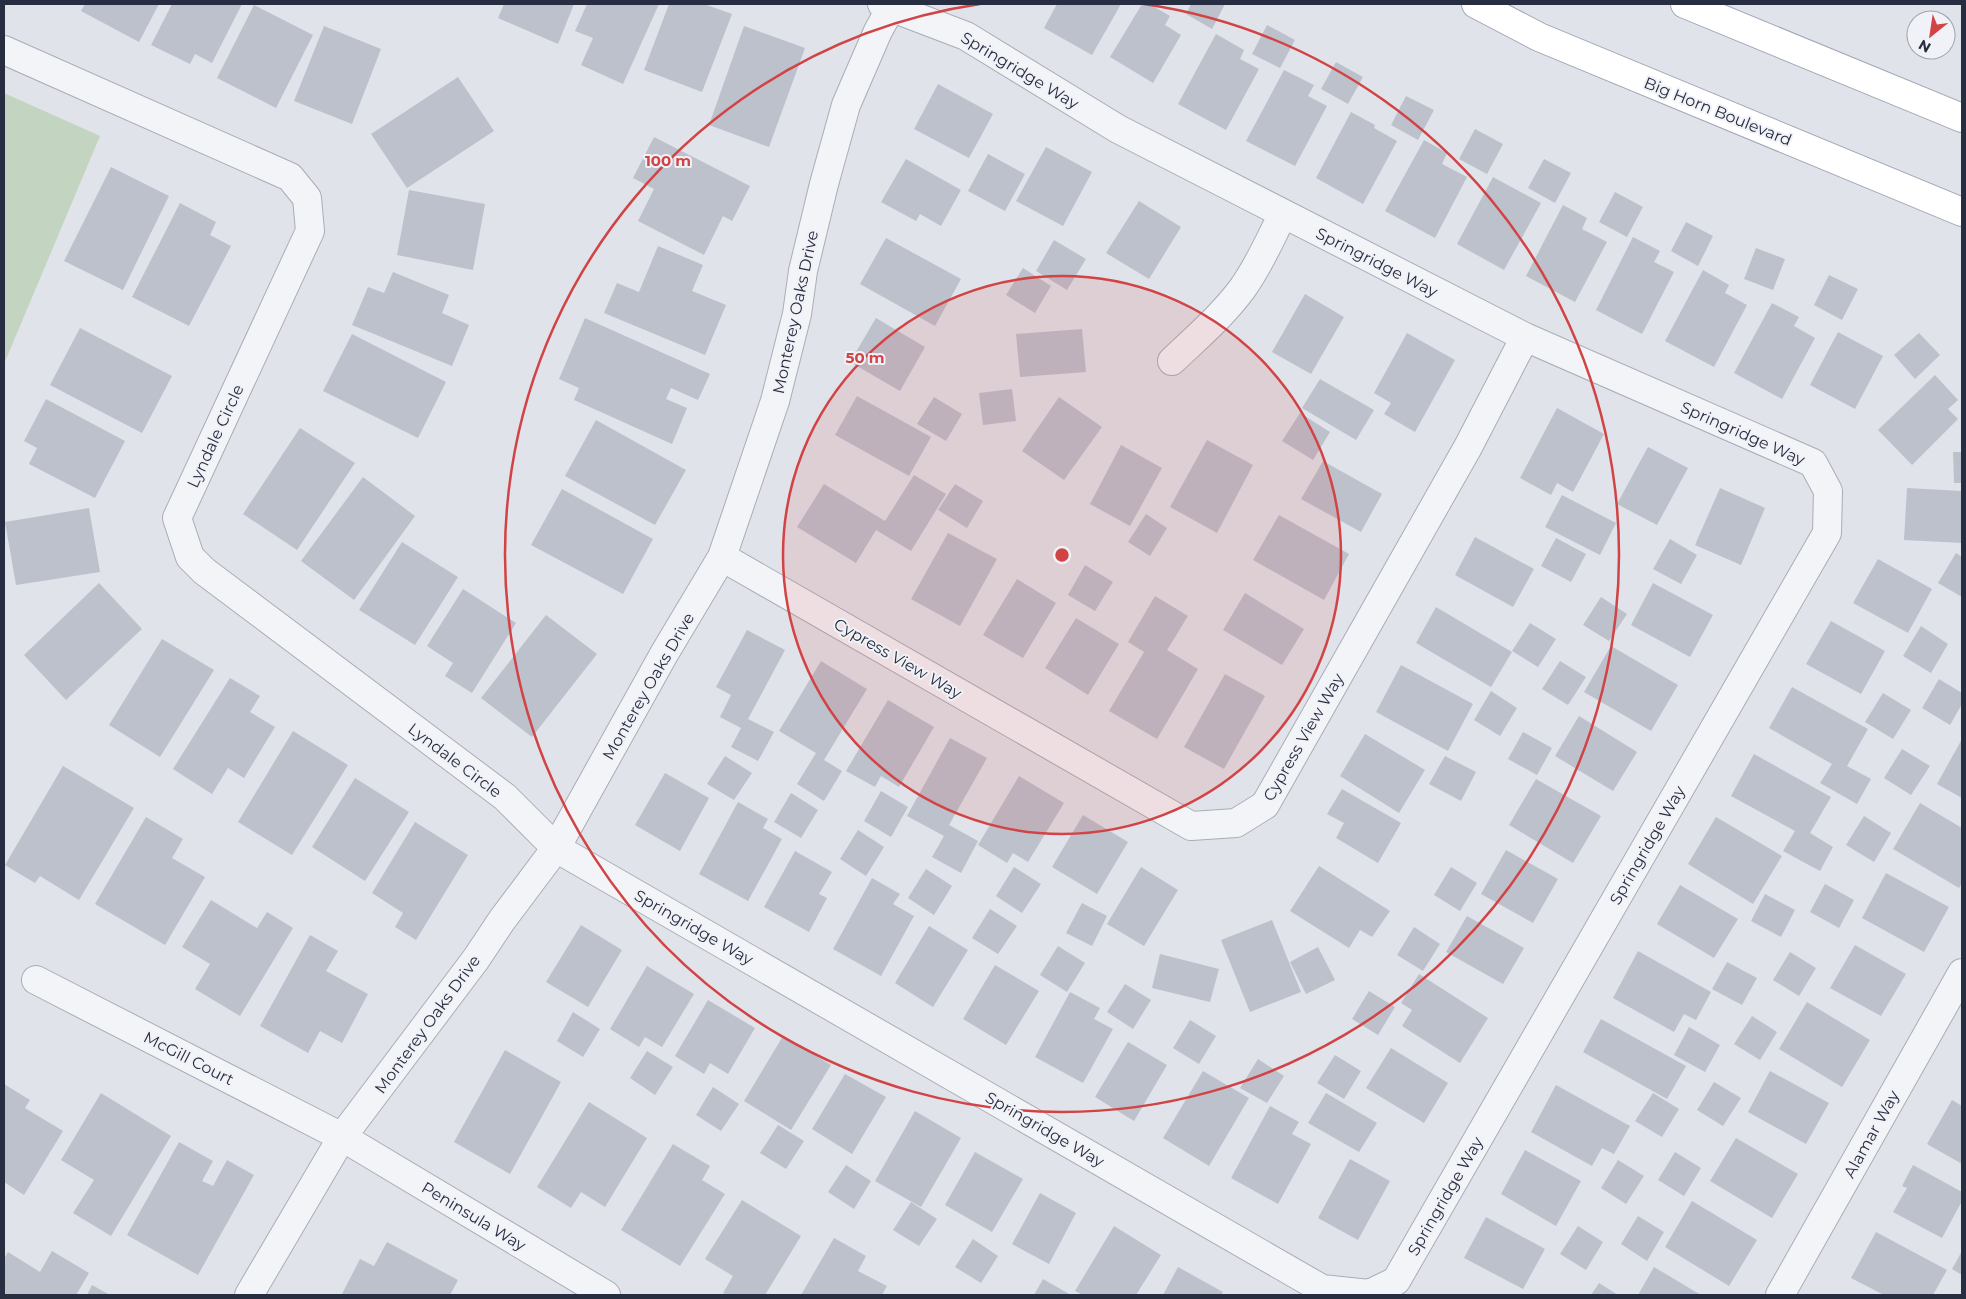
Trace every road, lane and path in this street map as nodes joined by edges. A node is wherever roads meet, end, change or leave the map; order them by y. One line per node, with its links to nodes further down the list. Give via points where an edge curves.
1 (1476, 4): 6 (main road, Big Horn Boulevard, via 1539,37)
2 (1685, 4): 5 (main road)
3 (889, 5): 7 (street, Springridge Way, via 966,36 1118,129); 10 (street, Monterey Oaks Drive, via 846,105 803,271 797,314 775,401)
4 (4, 50): 11 (street, Lyndale Circle, via 290,178 307,198 310,231 176,518 190,557 505,797)
5 (1962, 118)
6 (1962, 212)
7 (1283, 214): 8 (street, Springridge Way); 9 (street, via 1260,261 1242,288 1216,319)
8 (1525, 337): 10 (street, Cypress View Way, via 1468,447 1265,805 1236,823 1191,826); 11 (street, Springridge Way, via 1813,463 1828,491 1827,533 1396,1280 1369,1294 1322,1289)
9 (1172, 361)
10 (722, 557): 11 (street, Monterey Oaks Drive)
11 (556, 848): 14 (street, Monterey Oaks Drive)
12 (1962, 972): 17 (street, Alamar Way)
13 (36, 980): 14 (street, McGill Court)
14 (342, 1137): 15 (street, Monterey Oaks Drive); 16 (street, Peninsula Way)
15 (249, 1295)
16 (606, 1295)
17 (1780, 1295)

